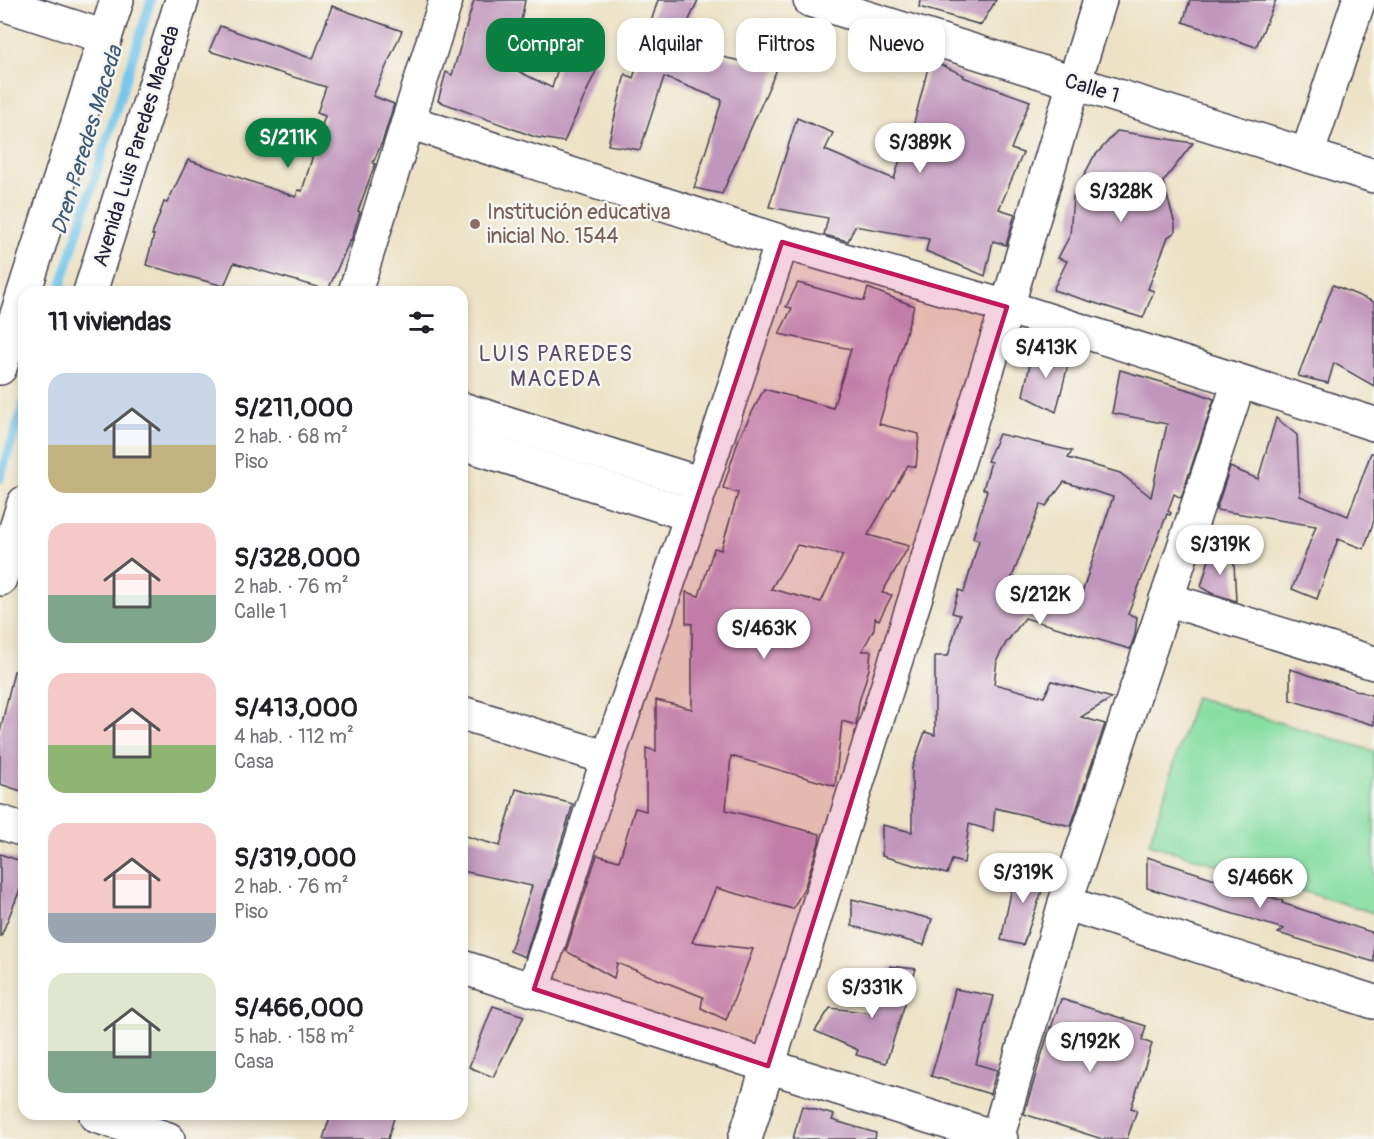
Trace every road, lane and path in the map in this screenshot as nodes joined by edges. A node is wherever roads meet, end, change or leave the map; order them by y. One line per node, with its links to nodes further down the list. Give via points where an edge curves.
1 (117, 0): 9 (street)
2 (182, 0): 16 (street, Avenida Luis Paredes Maceda)
3 (446, 0): 11 (street)
4 (810, 0): 8 (street, Calle 1)
5 (1100, 0): 10 (street)
6 (1359, 0): 12 (street)
7 (0, 3): 9 (street)
8 (843, 5): 10 (street, Calle 1)
9 (105, 38): 15 (street)
10 (1074, 83): 12 (street, Calle 1); 19 (street)
11 (409, 122): 14 (street); 17 (street)
12 (1306, 155): 13 (street, Calle 1)
13 (1374, 176)
14 (782, 242): 19 (street); 25 (street)
15 (24, 286)
16 (92, 286)
17 (357, 286)
18 (18, 303): 20 (street)
19 (1007, 307): 21 (street); 39 (street)
20 (2, 352)
21 (1239, 382): 23 (street); 29 (street)
22 (468, 411): 25 (street)
23 (1374, 424)
24 (468, 445): 26 (street)
25 (702, 484): 26 (street)
26 (691, 514): 32 (street)
27 (18, 532): 28 (street)
28 (10, 571)
29 (1166, 600): 30 (street); 35 (street)
30 (1374, 663)
31 (468, 715): 32 (street)
32 (608, 758): 37 (street)
33 (0, 822): 34 (street)
34 (18, 828)
35 (1065, 903): 38 (street); 43 (street)
36 (468, 969): 37 (street)
37 (534, 989): 39 (street)
38 (1374, 1002)
39 (768, 1066): 42 (street); 43 (street)
40 (94, 1123): 41 (street)
41 (168, 1139)
42 (745, 1139)
43 (998, 1139)

